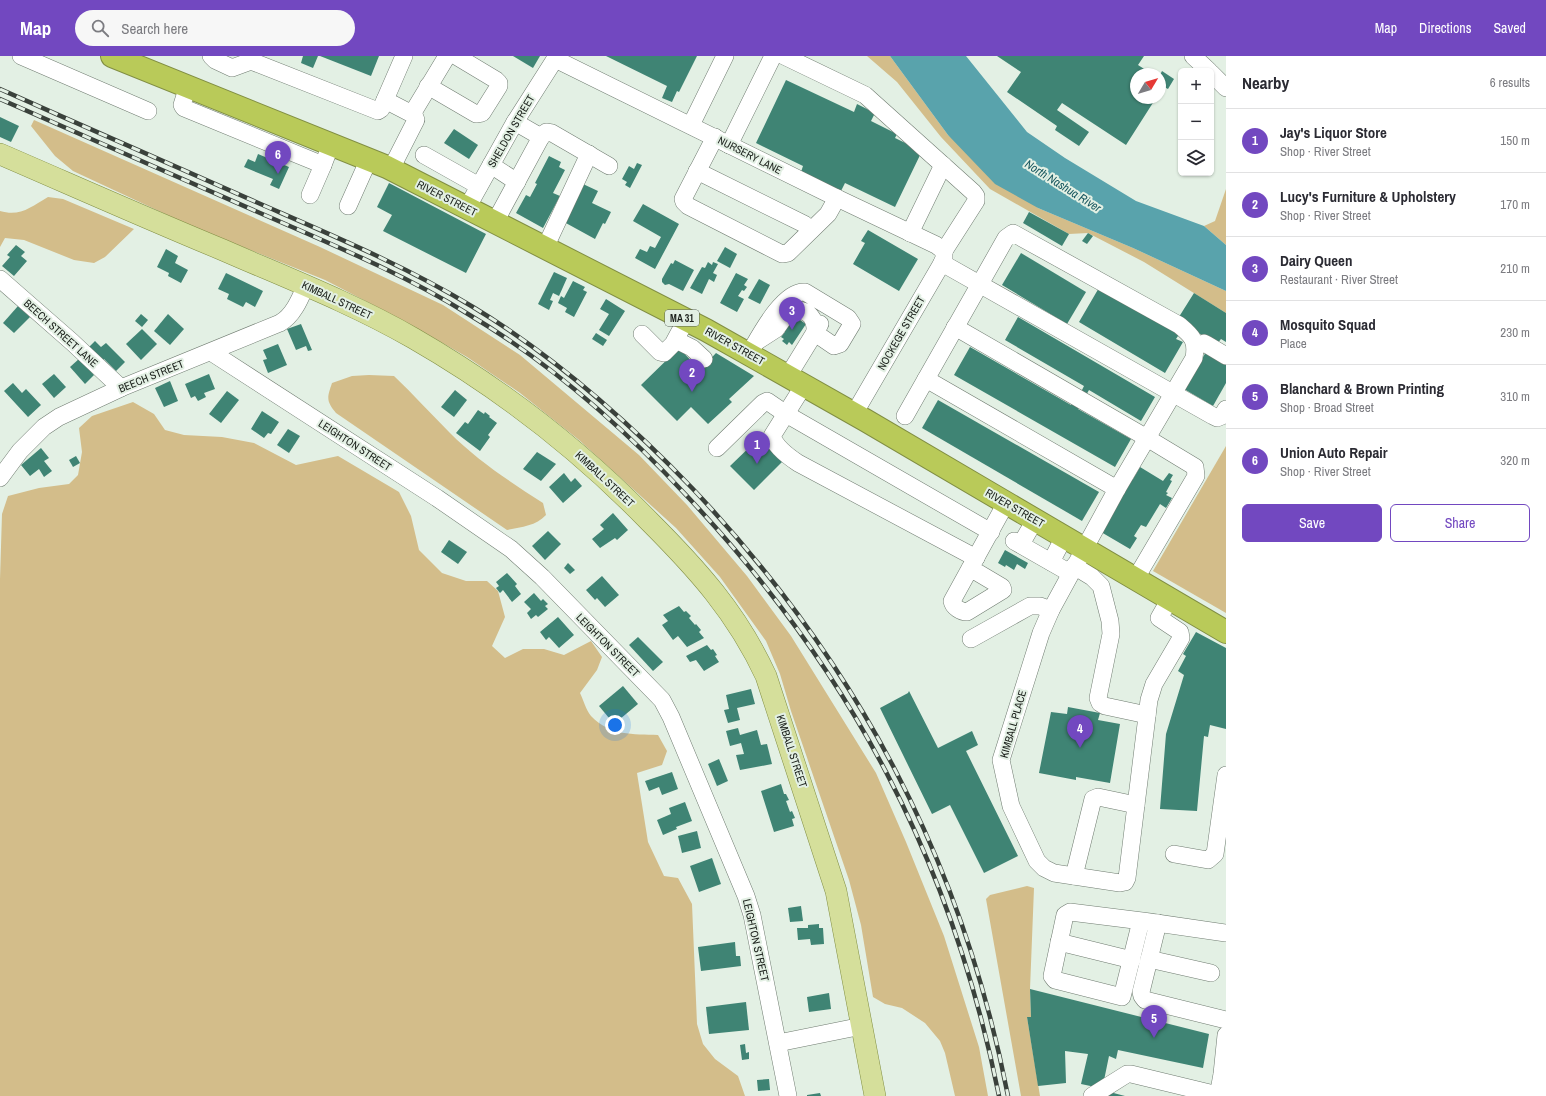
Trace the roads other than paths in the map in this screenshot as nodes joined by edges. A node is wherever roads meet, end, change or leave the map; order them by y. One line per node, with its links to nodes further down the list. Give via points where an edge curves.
1 (21, 56): 19 (street)
2 (112, 56): 14 (highway, RIVER STREET / MA 31)
3 (211, 56): 18 (street, via 232,68 251,61 375,111 380,111)
4 (404, 56): 18 (street)
5 (446, 56): 15 (street)
6 (456, 56): 15 (street, via 499,83 482,113 476,114)
7 (725, 56): 24 (street)
8 (773, 56): 28 (street)
9 (784, 56): 35 (street, via 865,95)
10 (1194, 56): 12 (street)
11 (556, 57): 23 (street, SHELDON STREET); 24 (street, NURSERY LANE)
12 (1205, 68)
13 (1214, 76): 16 (street)
14 (188, 86): 17 (highway, RIVER STREET / MA 31); 22 (street, via 182,106)
15 (428, 86): 21 (street)
16 (1226, 88)
17 (215, 97): 20 (highway, RIVER STREET / MA 31); 22 (street)
18 (385, 100): 21 (street)
19 (148, 111)
20 (258, 114): 25 (highway, RIVER STREET / MA 31); 26 (street)
21 (412, 114): 39 (street, via 415,122)
22 (207, 117): 26 (street)
23 (515, 122): 27 (street); 37 (street, SHELDON STREET)
24 (691, 125): 28 (street, NURSERY LANE)
25 (292, 128): 29 (highway, RIVER STREET / MA 31); 30 (street)
26 (249, 135): 30 (street)
27 (541, 137): 32 (street, via 546,132 552,133); 41 (street)
28 (722, 141): 40 (street); 44 (street, NURSERY LANE)
29 (331, 144): 34 (highway, RIVER STREET / MA 31); 36 (street)
30 (284, 149): 36 (street)
31 (0, 154): 54 (main road, KIMBALL STREET)
32 (589, 154): 38 (street); 50 (street)
33 (424, 155): 42 (street)
34 (368, 159): 39 (highway, RIVER STREET / MA 31); 45 (street)
35 (943, 164): 49 (street); 51 (street, NOCKEGE STREET, via 973,192 976,199)
36 (323, 165): 43 (street)
37 (491, 166): 41 (street); 42 (street, SHELDON STREET)
38 (609, 166)
39 (391, 169): 46 (highway, RIVER STREET / MA 31)
40 (698, 171): 48 (street, via 804,224); 48 (street, via 683,199 688,206 782,254 788,253)
41 (517, 182): 47 (street)
42 (479, 186): 46 (street, SHELDON STREET)
43 (310, 195)
44 (837, 198): 48 (street, via 830,212); 49 (street, NURSERY LANE)
45 (348, 206)
46 (467, 208): 47 (highway, RIVER STREET / MA 31)
47 (495, 222): 50 (highway, RIVER STREET / MA 31)
48 (811, 230)
49 (910, 233): 51 (street, NURSERY LANE, via 936,245)
50 (545, 248): 56 (highway, RIVER STREET / MA 31)
51 (943, 257): 53 (street, NURSERY LANE); 72 (street, NOCKEGE STREET)
52 (0, 279): 68 (street, BEECH STREET LANE)
53 (980, 284): 57 (street); 61 (street, via 1006,238 1010,234 1015,234 1179,326 1189,334); 69 (street, NURSERY LANE)
54 (306, 285): 63 (street, BEECH STREET, via 284,321); 102 (main road, KIMBALL STREET, via 413,338 486,383 538,421 637,508 723,602 758,659 778,709 836,891)
55 (831, 307): 58 (street); 58 (street, via 851,321 851,327 840,344 834,346); 62 (street, via 805,292 798,293 780,306)
56 (686, 320): 60 (street); 62 (highway, RIVER STREET / MA 31)
57 (955, 327): 66 (street); 74 (street)
58 (815, 333): 62 (street, via 811,315 794,310 786,315 776,329); 67 (street)
59 (642, 334): 60 (street, via 662,353)
60 (676, 340): 65 (street, via 692,348)
61 (1196, 347): 64 (street, via 1204,343); 69 (street, KIMBALL PLACE, via 1194,358)
62 (752, 348): 67 (highway, RIVER STREET / MA 31)
63 (212, 352): 68 (street, BEECH STREET); 104 (street, LEIGHTON STREET, via 438,498 511,549 542,577 662,700 746,896)
64 (1226, 356)
65 (704, 359)
66 (926, 379): 73 (street); 77 (street)
67 (796, 381): 71 (street); 72 (highway, RIVER STREET / MA 31)
68 (121, 388): 76 (street, BEECH STREET, via 51,422 20,451)
69 (1172, 394): 70 (street, NURSERY LANE, via 1217,418 1222,416); 74 (street, KIMBALL PLACE)
70 (1226, 409)
71 (786, 414): 75 (street, via 771,403 764,402); 80 (street); 80 (street, via 772,438 792,459 974,563)
72 (854, 414): 78 (highway, RIVER STREET / MA 31)
73 (905, 416)
74 (1147, 438): 77 (street, KIMBALL PLACE); 84 (street, via 1195,467 1196,476)
75 (717, 448)
76 (0, 478)
77 (1117, 489): 83 (street, KIMBALL PLACE)
78 (1006, 503): 79 (highway, RIVER STREET / MA 31); 80 (street)
79 (1035, 520): 81 (highway, RIVER STREET / MA 31); 82 (street, via 1017,543)
80 (991, 532)
81 (1064, 537): 82 (street); 83 (highway, RIVER STREET / MA 31)
82 (1051, 562): 83 (street)
83 (1076, 562): 84 (highway, RIVER STREET / MA 31); 86 (street, KIMBALL PLACE); 89 (street, via 1101,586 1110,621 1111,634 1098,698 1100,703)
84 (1136, 578): 85 (highway, RIVER STREET / MA 31)
85 (1170, 599): 87 (highway, RIVER STREET / MA 31); 89 (street, via 1159,618 1180,632 1181,638 1151,690)
86 (1051, 610): 88 (street, via 1030,606); 93 (street, KIMBALL PLACE, via 1041,633 1001,760 1011,806 1037,861 1054,873)
87 (1226, 632)
88 (971, 639)
89 (1147, 715): 91 (street)
90 (1226, 775): 92 (street, via 1215,854 1208,860)
91 (1136, 805): 93 (street, via 1098,797 1093,799); 93 (street, KIMBALL PLACE, via 1125,882)
92 (1174, 854)
93 (1074, 876)
94 (1141, 921): 95 (street); 97 (street, via 1070,912 1065,915); 99 (street)
95 (1158, 923): 96 (street); 98 (street)
96 (1226, 933)
97 (1059, 942): 99 (street); 99 (street, via 1052,976 1055,980 1120,997 1123,996)
98 (1149, 959): 100 (street); 101 (street, via 1141,992 1144,1000)
99 (1132, 960)
100 (1211, 973)
101 (1226, 1020)
102 (862, 1026): 104 (street); 107 (main road, KIMBALL STREET)
103 (1226, 1035): 105 (street)
104 (778, 1043): 106 (street, LEIGHTON STREET)
105 (1224, 1075): 109 (street)
106 (788, 1096)
107 (875, 1096)
108 (1092, 1096): 109 (street, via 1127,1074)
109 (1218, 1096)

